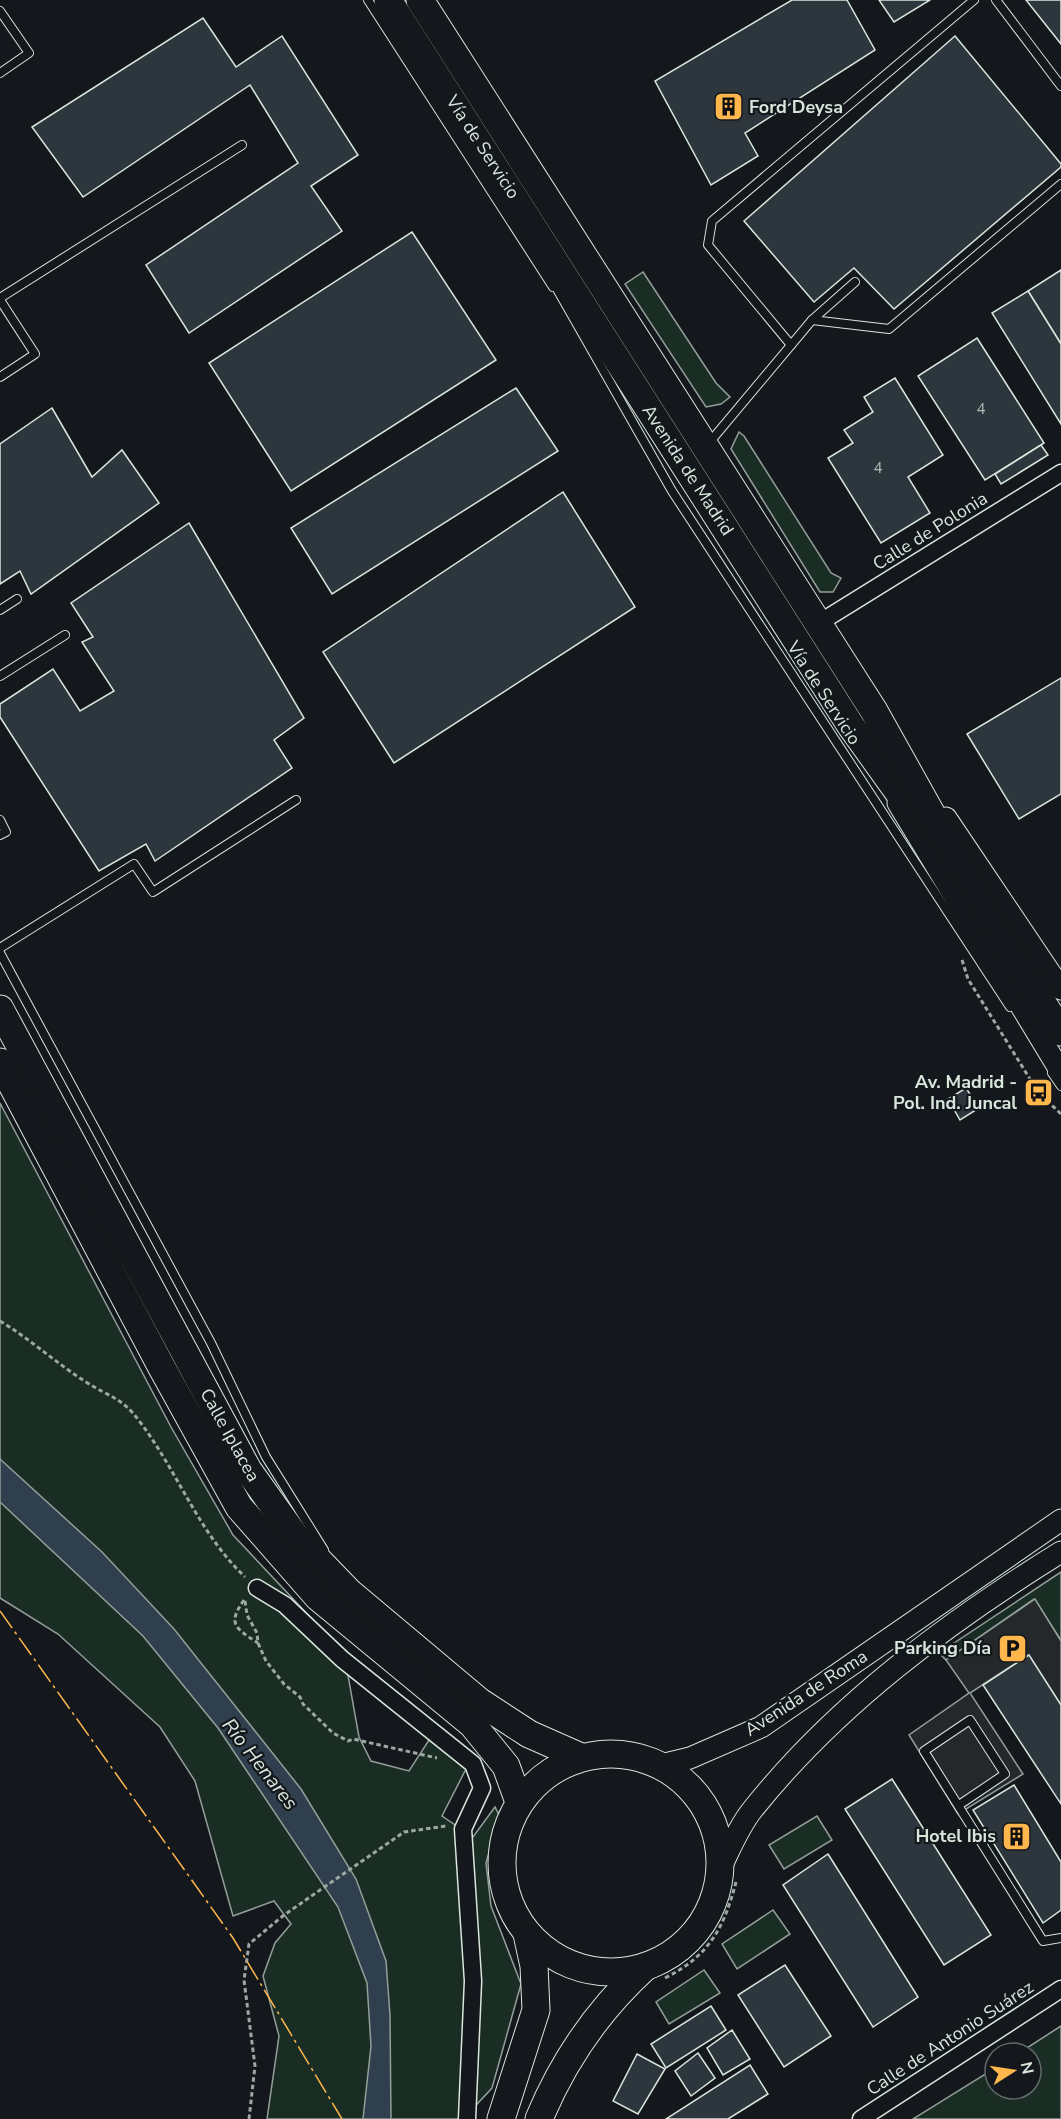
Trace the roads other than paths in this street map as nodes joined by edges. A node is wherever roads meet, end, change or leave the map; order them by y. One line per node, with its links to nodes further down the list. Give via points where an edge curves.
1 (368, 0): 14 (lane, Vía de Servicio)
2 (388, 0): 9 (main road, Avenida de Madrid)
3 (420, 0): 18 (main road, Avenida de Madrid)
4 (974, 0): 16 (lane, via 712,221 708,245)
5 (996, 0): 8 (lane)
6 (0, 11): 7 (lane, via 29,53)
7 (0, 73)
8 (1061, 86)
9 (447, 94): 14 (lane, Vía de Servicio); 25 (main road, Avenida de Madrid)
10 (242, 145): 13 (lane)
11 (1061, 184): 15 (lane, via 889,329)
12 (855, 282): 15 (lane)
13 (0, 299): 17 (lane, via 35,354)
14 (569, 312): 35 (lane, Vía de Servicio, via 672,491)
15 (812, 320): 16 (lane)
16 (791, 345): 18 (lane)
17 (0, 377)
18 (705, 448): 22 (main road, Avenida de Madrid)
19 (1061, 473): 22 (street, Calle de Polonia)
20 (17, 599): 21 (lane)
21 (0, 610)
22 (819, 623): 25 (main road, Avenida de Madrid)
23 (65, 635): 24 (lane)
24 (0, 676)
25 (862, 718): 30 (street); 32 (main road, Avenida de Madrid); 34 (street, via 981,943)
26 (296, 800): 29 (lane, via 153,892 134,864)
27 (0, 820): 28 (lane, via 6,832)
28 (0, 835)
29 (0, 951): 39 (lane, via 211,1342 266,1457)
30 (1061, 989)
31 (0, 1009): 39 (main road, Calle Iplacea, via 248,1470 296,1536)
32 (1061, 1032)
33 (0, 1062): 42 (main road, Calle Iplacea, via 240,1507 318,1597 472,1724 506,1766)
34 (1061, 1072)
35 (1061, 1086)
36 (1061, 1520): 41 (street, Avenida de Roma, via 761,1727 690,1758)
37 (1061, 1552): 44 (street, Avenida de Roma, via 981,1603 911,1655 823,1733 752,1809)
38 (251, 1585): 49 (street, via 285,1605 342,1659 473,1764 482,1788 463,1829 473,1981)
39 (349, 1592): 40 (main road, Calle Iplacea, via 480,1702 529,1734)
40 (581, 1757): 41 (main road, via 622,1754); 42 (main road, via 536,1782)
41 (660, 1765): 44 (main road, via 699,1800 714,1827)
42 (519, 1802): 45 (main road, via 505,1835 501,1869 509,1904)
43 (959, 1804): 43 (lane, via 1005,1774 970,1720 924,1751); 46 (lane, via 1043,1941)
44 (728, 1875): 47 (main road, via 698,1930)
45 (527, 1934): 47 (main road, via 561,1961 603,1972); 50 (main road, via 534,1966 536,2010)
46 (1061, 1938)
47 (654, 1974): 51 (main road, via 616,1994 586,2033)
48 (1061, 1989): 52 (street, Calle de Antonio Suárez)
49 (467, 2119)
50 (501, 2119)
51 (539, 2119)
52 (861, 2119)

